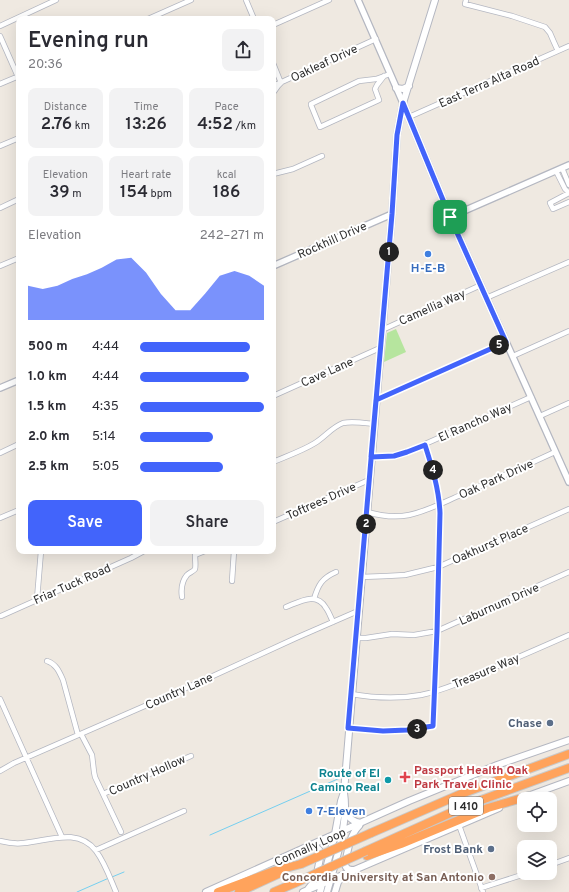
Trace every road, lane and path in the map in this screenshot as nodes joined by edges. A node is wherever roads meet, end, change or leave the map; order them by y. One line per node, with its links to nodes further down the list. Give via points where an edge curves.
1 (56, 0): 8 (street)
2 (190, 0): 9 (street)
3 (246, 0): 10 (street)
4 (329, 0): 12 (street)
5 (358, 0): 15 (street)
6 (435, 0): 26 (main road)
7 (466, 2): 17 (street, via 545,27)
8 (22, 16)
9 (155, 16)
10 (253, 16)
11 (16, 19): 13 (street)
12 (276, 24)
13 (0, 26)
14 (0, 36): 19 (street)
15 (376, 39): 20 (street); 23 (street, Oakleaf Drive)
16 (569, 46): 17 (street, East Terra Alta Road)
17 (558, 51): 30 (street, East Terra Alta Road)
18 (276, 70): 23 (street)
19 (16, 71)
20 (390, 74): 21 (street); 27 (street)
21 (384, 76): 21 (street, via 359,81 311,104 320,127 379,100 375,89)
22 (16, 78): 24 (street)
23 (281, 83): 25 (street, Oakleaf Drive); 28 (street)
24 (0, 84)
25 (276, 85)
26 (408, 86): 27 (main road, via 403,89); 29 (main road)
27 (396, 88): 29 (street)
28 (276, 89)
29 (403, 103): 30 (street); 45 (main road, via 397,135)
30 (409, 117): 46 (street)
31 (16, 139): 32 (street)
32 (0, 146)
33 (322, 156): 37 (street)
34 (569, 165): 35 (street)
35 (562, 168): 36 (street); 38 (street)
36 (556, 171): 38 (street); 46 (street)
37 (276, 173)
38 (567, 184): 39 (street, via 565,189)
39 (569, 193): 40 (street)
40 (558, 199): 43 (street); 43 (street, via 550,202 553,209)
41 (16, 200): 44 (street)
42 (569, 202): 43 (street)
43 (561, 205)
44 (0, 208)
45 (392, 214): 49 (street, Rockhill Drive); 53 (main road)
46 (450, 217): 51 (street)
47 (16, 259): 50 (street)
48 (569, 262): 52 (street)
49 (276, 265)
50 (0, 266)
51 (481, 285): 52 (street); 53 (street, Camellia Way)
52 (486, 298): 55 (street)
53 (382, 330): 56 (main road)
54 (569, 331): 57 (street)
55 (506, 342): 57 (street); 62 (street)
56 (380, 348): 60 (street, Cave Lane); 62 (main road)
57 (513, 356): 61 (street)
58 (16, 381): 59 (street)
59 (0, 388)
60 (276, 395)
61 (531, 397): 64 (street); 67 (street, El Rancho Way)
62 (376, 400): 65 (main road)
63 (569, 403): 64 (street)
64 (540, 416): 68 (street)
65 (374, 424): 70 (main road); 71 (street, via 343,424 332,429 314,444)
66 (16, 445): 69 (street)
67 (425, 445): 70 (street, El Rancho Way, via 394,456); 75 (street, via 433,470)
68 (555, 452): 72 (street); 75 (street, Oak Park Drive)
69 (0, 453)
70 (371, 457): 73 (main road)
71 (276, 461)
72 (566, 468): 74 (street)
73 (369, 480): 78 (main road); 80 (street, Toftrees Drive)
74 (569, 482)
75 (439, 504): 78 (street, Oak Park Drive, via 400,516); 85 (street)
76 (569, 509): 85 (street, Oakhurst Place)
77 (16, 511): 79 (street)
78 (367, 512): 88 (main road)
79 (0, 518)
80 (276, 521)
81 (42, 554): 92 (street)
82 (138, 554): 92 (street, Friar Tuck Road)
83 (193, 554): 90 (street, via 196,567 185,578)
84 (234, 554): 89 (street)
85 (438, 567): 88 (street, Oakhurst Place, via 404,575); 97 (street)
86 (336, 572): 91 (street, via 323,580 316,589)
87 (569, 572): 97 (street, Laburnum Drive)
88 (361, 577): 94 (main road)
89 (232, 581)
90 (182, 597)
91 (314, 599): 93 (street, via 308,598); 96 (street, via 323,603)
92 (37, 600): 95 (street, Friar Tuck Road)
93 (286, 607)
94 (358, 611): 96 (street, Country Lane); 99 (main road)
95 (0, 616)
96 (333, 622): 105 (street, Country Lane)
97 (437, 631): 99 (street, Laburnum Drive, via 414,635 392,634); 101 (street)
98 (569, 635): 101 (street, Treasure Way, via 468,680)
99 (356, 638): 102 (main road)
100 (47, 661): 105 (street, via 60,673)
101 (434, 691): 102 (street, Treasure Way, via 406,697 382,698); 104 (street, via 433,726 383,731)
102 (351, 694): 104 (main road)
103 (1, 702): 109 (street)
104 (348, 728): 113 (main road)
105 (80, 734): 109 (street, Country Lane); 115 (street, via 92,756 94,772)
106 (569, 740): 120 (main road, via 497,765)
107 (569, 754): 132 (highway, Connally Loop / I 410, bridge, via 461,794)
108 (191, 756): 115 (street, Country Hollow)
109 (26, 758): 111 (street, Country Lane); 125 (street)
110 (569, 768): 129 (highway, I 410, via 468,805)
111 (0, 772)
112 (569, 781): 114 (main road)
113 (344, 792): 118 (main road); 124 (main road)
114 (540, 792)
115 (103, 794): 123 (street)
116 (517, 800): 129 (highway, via 488,808 402,844)
117 (517, 801): 121 (main road)
118 (345, 810): 120 (main road, via 351,820); 122 (main road)
119 (184, 812): 128 (street)
120 (361, 823): 122 (main road); 133 (main road, via 352,836 345,864 347,868)
121 (459, 825): 133 (main road); 138 (street)
122 (343, 831): 124 (main road); 136 (main road)
123 (121, 832)
124 (335, 834): 127 (main road); 137 (main road)
125 (62, 837): 126 (street, via 24,843); 128 (street, via 80,839)
126 (0, 841)
127 (311, 846): 140 (main road); 144 (main road, via 316,847 321,853 316,879)
128 (96, 850): 139 (street)
129 (367, 853): 143 (highway, I 410, bridge)
130 (569, 858): 131 (street)
131 (557, 862)
132 (301, 864): 141 (highway); 142 (highway, Connally Loop / I 410)
133 (357, 870): 134 (main road)
134 (344, 875): 136 (main road); 147 (main road, via 339,880)
135 (517, 877): 138 (street)
136 (332, 880): 137 (main road); 146 (main road)
137 (322, 884): 144 (main road); 145 (main road)
138 (482, 890)
139 (116, 892)
140 (206, 892)
141 (218, 892)
142 (239, 892)
143 (274, 892)
144 (304, 892)
145 (320, 892)
146 (327, 892)
147 (335, 892)

